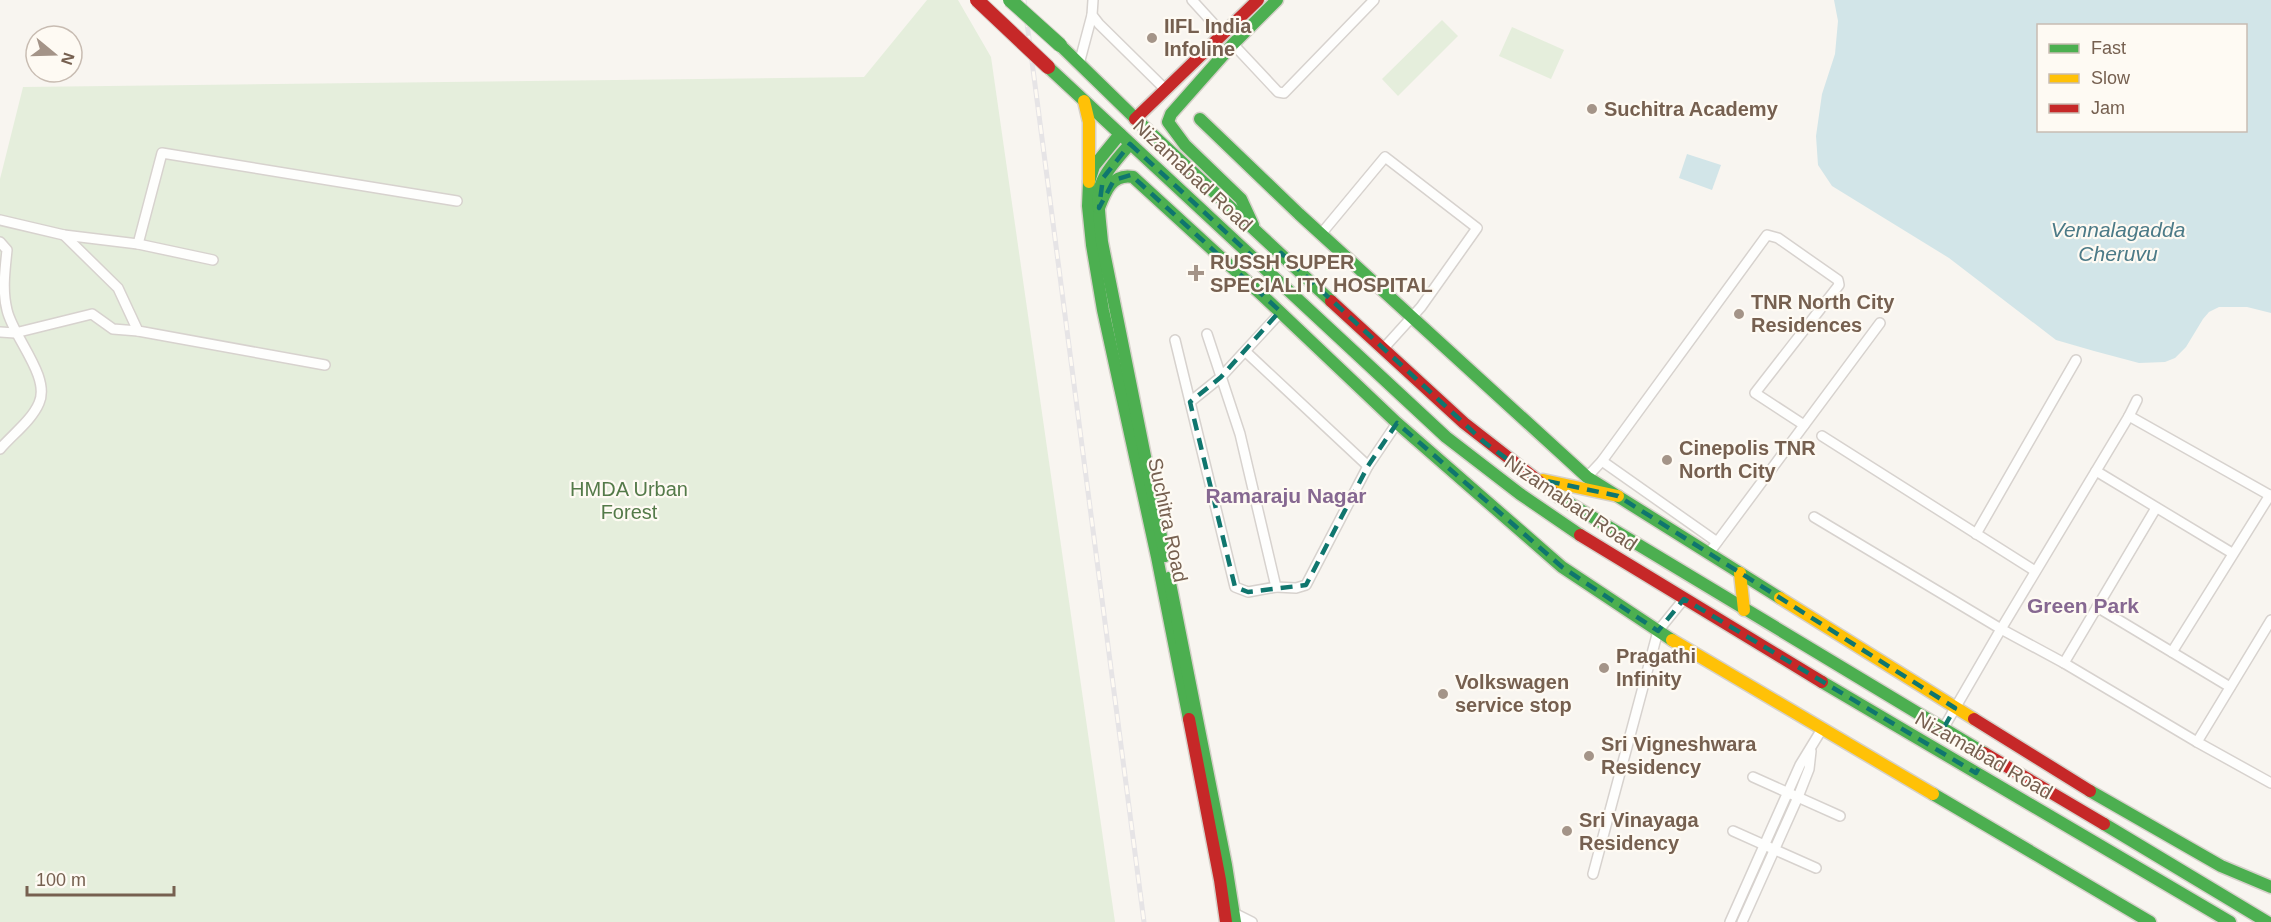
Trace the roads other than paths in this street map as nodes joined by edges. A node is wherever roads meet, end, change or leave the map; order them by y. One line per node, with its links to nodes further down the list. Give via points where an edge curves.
1 (977, 0): 12 (main road, Nizamabad Road, bridge)
2 (1010, 0): 10 (main road, Nizamabad Road, bridge)
3 (1093, 0): 8 (street)
4 (1192, 0): 9 (street)
5 (1258, 0): 9 (main road)
6 (1277, 0): 9 (main road)
7 (1374, 0): 9 (street, via 1284,93 1278,92)
8 (1092, 15): 10 (street); 11 (street)
9 (1228, 39): 11 (main road); 21 (main road, via 1168,122 1185,145 1241,199)
10 (1079, 64): 14 (main road, Nizamabad Road)
11 (1165, 89): 14 (main road)
12 (1084, 101): 15 (main road, Nizamabad Road); 17 (main road, via 1089,122)
13 (1200, 119): 22 (main road, Nizamabad Road)
14 (1141, 124): 21 (main road, Nizamabad Road)
15 (1120, 134): 16 (main road, Nizamabad Road); 17 (main road, Suchitra Road, via 1094,166)
16 (1130, 144): 19 (main road, Suchitra Road, via 1103,178 1098,191); 28 (main road, Nizamabad Road)
17 (1089, 182): 89 (main road, Suchitra Road, via 1092,245 1103,310 1157,557 1220,880)
18 (457, 201): 25 (street, via 162,153)
19 (1099, 208): 29 (main road, via 1114,180 1133,177); 89 (main road, Suchitra Road, via 1102,242)
20 (0, 220): 23 (street)
21 (1255, 229): 26 (main road, Nizamabad Road)
22 (1321, 234): 30 (main road, Nizamabad Road); 30 (street, via 1385,157 1477,228)
23 (64, 235): 25 (street); 32 (street, via 117,288)
24 (0, 242): 34 (street, via 7,250 3,279 6,309)
25 (138, 244): 27 (street)
26 (1281, 254): 28 (main road); 37 (main road, Nizamabad Road)
27 (213, 260)
28 (1266, 269): 64 (main road, Nizamabad Road, via 1446,437 1587,540)
29 (1281, 312): 38 (street); 45 (main road)
30 (1414, 317): 37 (street); 52 (main road, Nizamabad Road)
31 (1880, 323): 46 (street)
32 (138, 331): 34 (street, via 113,329 92,314); 40 (street)
33 (0, 332): 34 (street)
34 (15, 333): 48 (street, via 36,371 42,393 36,410)
35 (1207, 334): 41 (street)
36 (1174, 340): 43 (street)
37 (1383, 349): 53 (main road, Nizamabad Road, via 1484,442)
38 (1246, 352): 41 (street); 50 (street)
39 (2076, 360): 58 (street)
40 (325, 365)
41 (1221, 377): 43 (street); 63 (street, via 1240,434)
42 (2137, 400): 44 (street)
43 (1190, 402): 63 (street, via 1235,587 1248,592)
44 (2129, 416): 51 (street); 55 (street)
45 (1397, 423): 50 (street); 69 (main road, via 1562,567)
46 (1804, 425): 49 (street, via 1755,393 1839,285 1838,280 1779,238 1767,235); 59 (street)
47 (1822, 436): 58 (street)
48 (0, 449)
49 (1602, 461): 52 (street); 59 (street)
50 (1368, 466): 63 (street, via 1306,585)
51 (2096, 471): 56 (street); 61 (street)
52 (1587, 477): 54 (main road, Nizamabad Road)
53 (1533, 478): 54 (main road); 66 (main road, Nizamabad Road, via 1573,507)
54 (1618, 496): 59 (main road, Nizamabad Road)
55 (2270, 496): 60 (street)
56 (2156, 508): 60 (street); 65 (street)
57 (1814, 517): 68 (street)
58 (1976, 534): 61 (street)
59 (1713, 548): 62 (main road, Nizamabad Road)
60 (2232, 554): 70 (street)
61 (2035, 571): 68 (street)
62 (1740, 573): 66 (main road); 73 (main road, Nizamabad Road)
63 (1276, 587)
64 (1684, 599): 69 (street); 78 (main road, Nizamabad Road)
65 (2097, 608): 70 (street); 71 (street)
66 (1744, 610): 75 (main road, Nizamabad Road)
67 (2271, 620): 72 (street)
68 (2001, 629): 71 (street); 73 (street)
69 (1658, 631): 74 (main road); 87 (street)
70 (2172, 652): 72 (street)
71 (2064, 663): 76 (street)
72 (2230, 687): 76 (street)
73 (1955, 708): 75 (street); 88 (main road, Nizamabad Road, via 2221,866)
74 (1822, 729): 81 (street, via 1812,749 1809,769); 94 (main road)
75 (1943, 729): 77 (main road, Nizamabad Road)
76 (2197, 742): 80 (street)
77 (1986, 755): 78 (main road); 95 (main road, Nizamabad Road)
78 (1976, 773): 90 (main road, Nizamabad Road)
79 (1754, 777): 81 (street)
80 (2271, 783)
81 (1793, 795): 82 (street); 84 (street); 85 (street)
82 (1839, 816)
83 (1733, 831): 84 (street)
84 (1764, 844): 85 (street); 92 (street)
85 (1774, 849): 86 (street); 93 (street)
86 (1816, 868)
87 (1593, 874)
88 (2271, 887)
89 (1232, 919): 91 (street)
90 (2223, 920)
91 (1252, 922)
92 (1730, 922)
93 (1742, 922)
94 (2150, 922)
95 (2266, 922)

